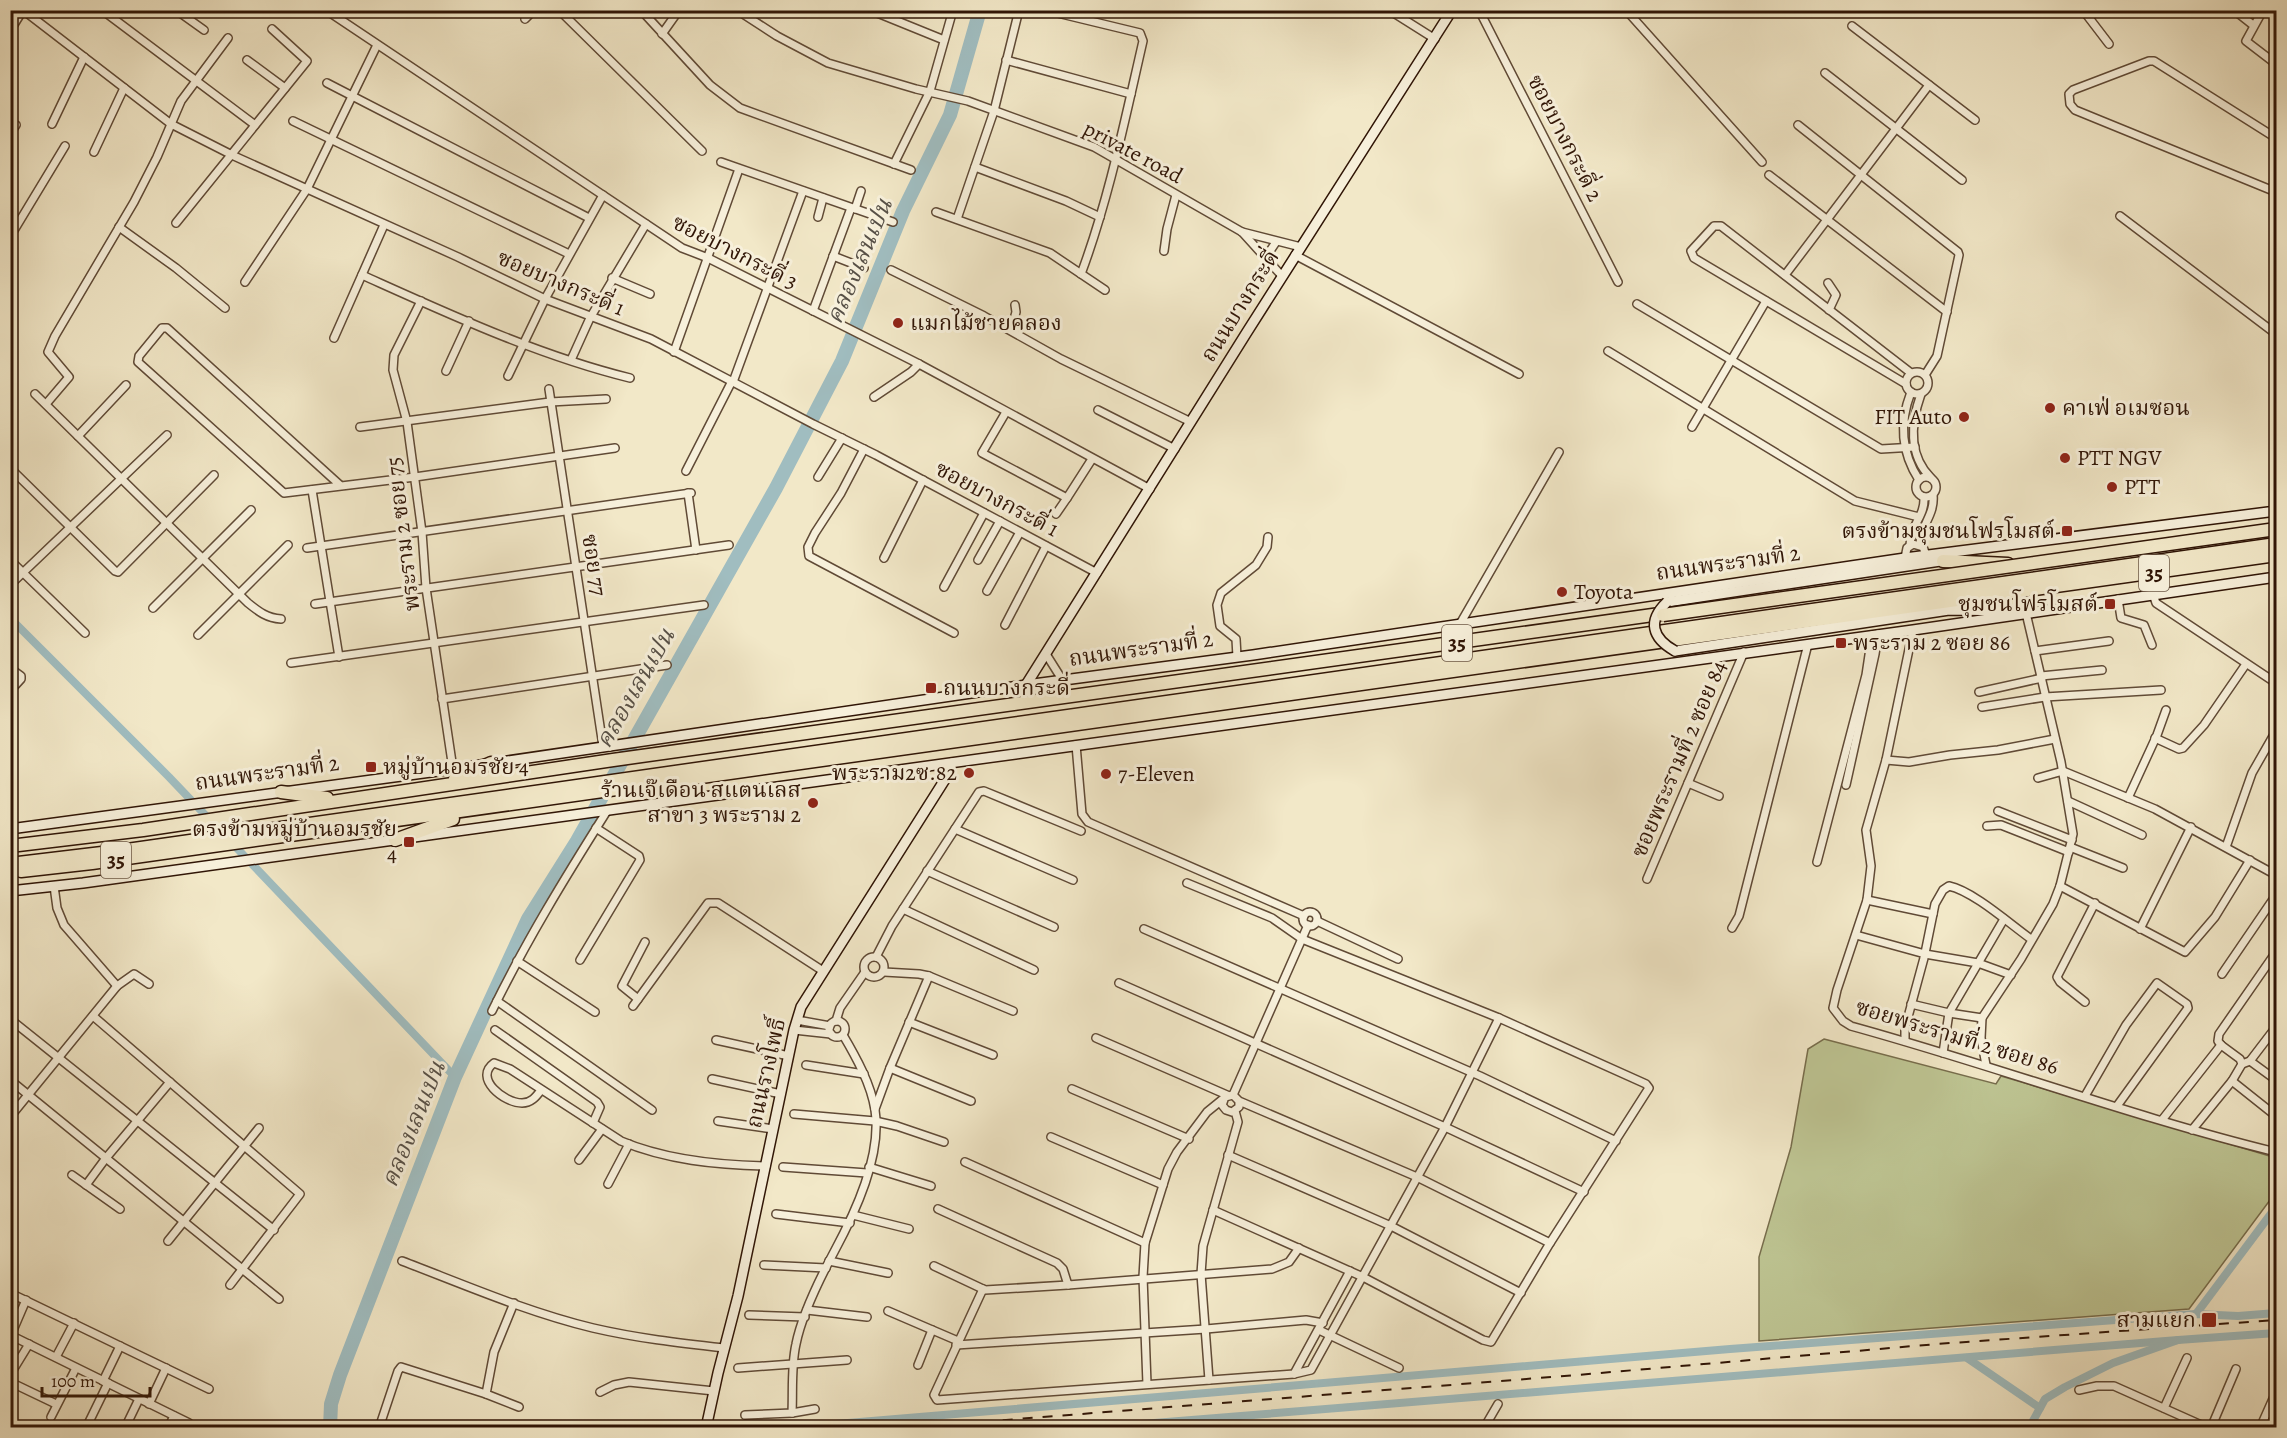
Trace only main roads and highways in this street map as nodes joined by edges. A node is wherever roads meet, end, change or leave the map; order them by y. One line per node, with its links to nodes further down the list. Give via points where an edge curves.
1 (1452, 10): 13 (main road, ถนนบางกระดี่)
2 (2277, 511): 4 (main road, ถนนพระรามที่ 2 / 35)
3 (2277, 529): 8 (highway, ถนนพระรามที่ 2 / 35); 23 (highway, bridge)
4 (2024, 543): 7 (main road); 13 (main road, ถนนพระรามที่ 2 / 35)
5 (2277, 544): 24 (highway)
6 (2277, 555): 10 (highway, 35)
7 (1943, 561): 8 (highway); 11 (main road, bridge, via 1667,602 1656,615 1655,627 1661,641 1675,651)
8 (2026, 564): 16 (highway, ถนนพระรามที่ 2 / 35)
9 (2277, 577): 12 (main road, 35)
10 (2031, 590): 11 (highway); 18 (highway, 35)
11 (1949, 610): 12 (main road)
12 (2039, 611): 15 (main road, 35)
13 (1026, 685): 14 (main road, ถนนพระรามที่ 2 / 35)
14 (491, 763): 16 (highway); 17 (main road, ถนนพระรามที่ 2 / 35)
15 (952, 763): 21 (main road, 35); 27 (main road, ถนนรางโพธิ์, via 801,1006)
16 (437, 786): 19 (highway, ถนนพระรามที่ 2 / 35)
17 (281, 792): 19 (highway); 20 (main road, ถนนพระรามที่ 2 / 35)
18 (557, 799): 21 (highway, via 444,821); 25 (highway, 35)
19 (343, 800): 22 (highway, ถนนพระรามที่ 2 / 35)
20 (10, 829)
21 (395, 840): 26 (main road, 35)
22 (10, 846)
23 (10, 852)
24 (10, 864)
25 (10, 872)
26 (10, 891)
27 (706, 1427)

